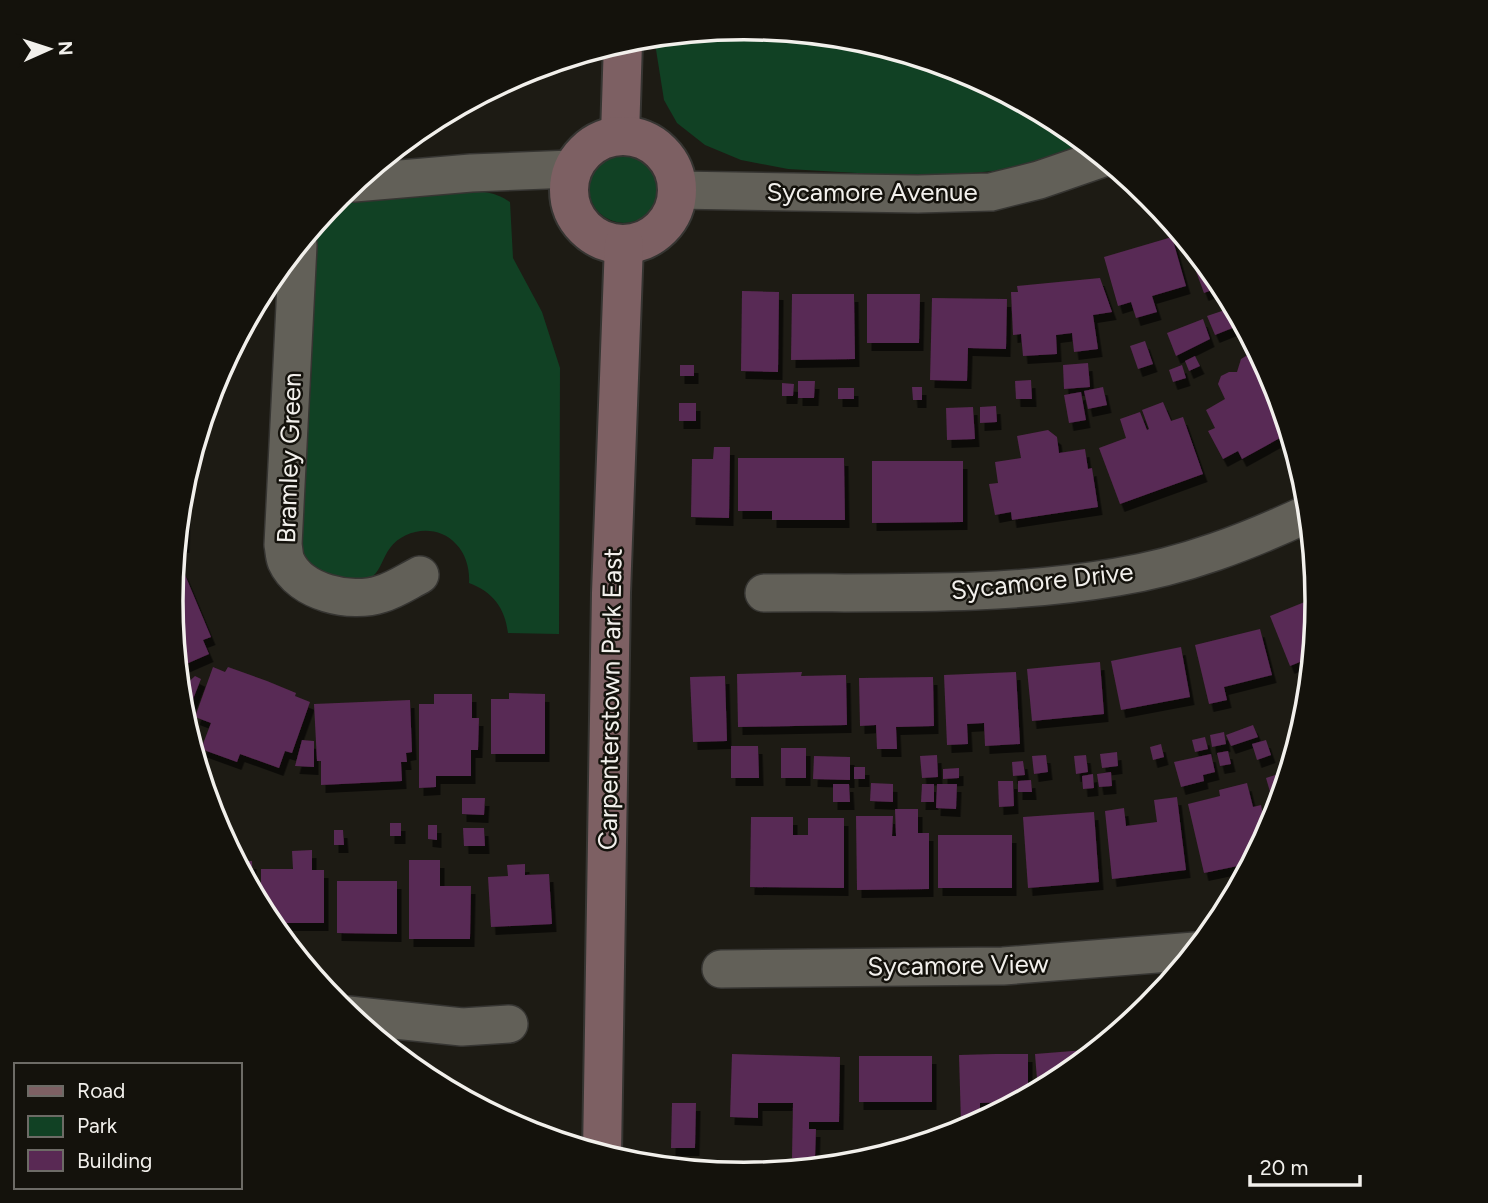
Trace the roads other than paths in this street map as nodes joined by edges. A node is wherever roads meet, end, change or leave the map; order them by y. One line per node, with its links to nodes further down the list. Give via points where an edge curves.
1 (622, 54): 2 (street)
2 (620, 135): 4 (street, via 591,145); 6 (street, via 638,137 667,157)
3 (1093, 162): 6 (street, Sycamore Avenue, via 990,192)
4 (572, 169): 5 (street); 7 (street, via 571,204 578,220 590,233)
5 (372, 181)
6 (677, 190): 7 (street, via 667,222 655,234)
7 (624, 244): 16 (street, Carpenterstown Park East, via 611,593)
8 (297, 262): 10 (street, Bramley Green, via 283,545 286,560 304,581 350,598 384,594)
9 (1298, 518): 11 (street, Sycamore Drive, via 1209,555 1116,578 963,592)
10 (420, 575)
11 (765, 593)
12 (1182, 952): 13 (street, Sycamore View, via 1003,966)
13 (721, 969)
14 (368, 1017): 15 (street, via 462,1027)
15 (509, 1024)
16 (602, 1145)

